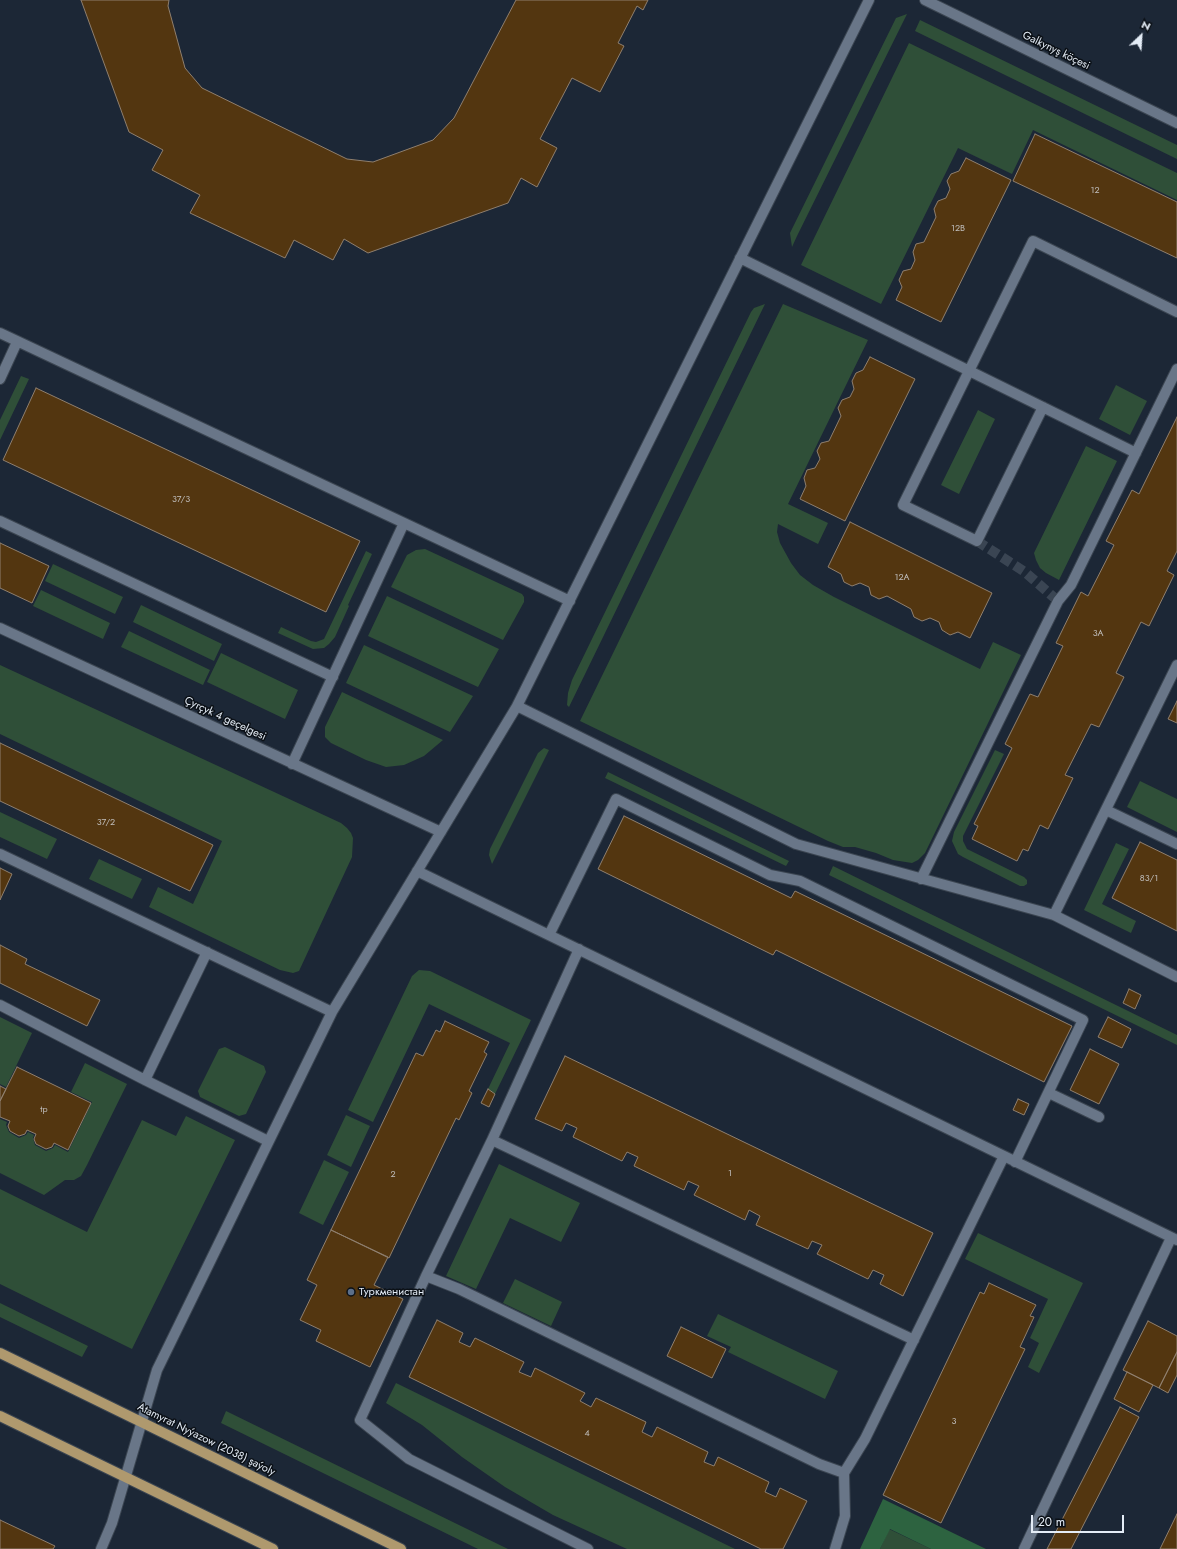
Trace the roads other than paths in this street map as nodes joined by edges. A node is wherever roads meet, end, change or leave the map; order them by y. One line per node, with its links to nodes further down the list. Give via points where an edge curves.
1 (869, 0): 4 (street)
2 (925, 0): 3 (street, Galkynyş köçesi)
3 (1177, 123)
4 (740, 258): 9 (street); 15 (street)
5 (1177, 312): 9 (street, via 1033,241)
6 (0, 333): 7 (street)
7 (17, 342): 10 (street); 14 (street)
8 (1177, 369): 12 (street)
9 (969, 371): 11 (street); 11 (street, via 903,505 977,541)
10 (0, 379)
11 (1043, 407): 12 (street)
12 (1136, 453): 26 (street, via 1071,585 1058,601)
13 (0, 521): 18 (street)
14 (404, 523): 15 (street); 18 (street)
15 (570, 601): 19 (street)
16 (0, 628): 20 (street, Çyrçyk 4 geçelgesi)
17 (1177, 665): 21 (street)
18 (333, 677): 20 (street)
19 (517, 706): 22 (street); 26 (street, via 796,844)
20 (292, 764): 22 (street, Çyrçyk 4 geçelgesi)
21 (1106, 810): 23 (street); 27 (street)
22 (440, 832): 25 (street)
23 (1177, 844)
24 (0, 854): 30 (street)
25 (417, 871): 28 (street); 33 (street)
26 (921, 879): 27 (street)
27 (1054, 915): 31 (street)
28 (549, 934): 29 (street); 35 (street, via 616,799 770,875 800,881 1083,1020)
29 (579, 949): 37 (street); 39 (street)
30 (207, 952): 33 (street); 34 (street)
31 (1177, 977)
32 (0, 1005): 34 (street)
33 (332, 1012): 38 (street)
34 (145, 1080): 38 (street)
35 (1049, 1093): 36 (street); 40 (street)
36 (1099, 1117)
37 (492, 1140): 42 (street); 43 (street)
38 (268, 1141): 46 (street, via 156,1370)
39 (1004, 1156): 40 (street); 43 (street)
40 (1015, 1162): 41 (street)
41 (1174, 1239): 54 (street)
42 (426, 1276): 47 (street, via 459,1289 819,1464); 52 (street, via 360,1420 409,1458)
43 (914, 1340): 47 (street, via 865,1439)
44 (0, 1353): 46 (main road, Atamyrat Nyýazow (2038) şaýoly)
45 (0, 1416): 48 (main road)
46 (142, 1422): 48 (street); 51 (main road, Atamyrat Nyýazow (2038) şaýoly)
47 (844, 1472): 53 (street, via 844,1516)
48 (126, 1477): 49 (street, via 112,1524); 50 (main road)
49 (101, 1549)
50 (273, 1549)
51 (401, 1549)
52 (588, 1549)
53 (835, 1549)
54 (1024, 1549)

